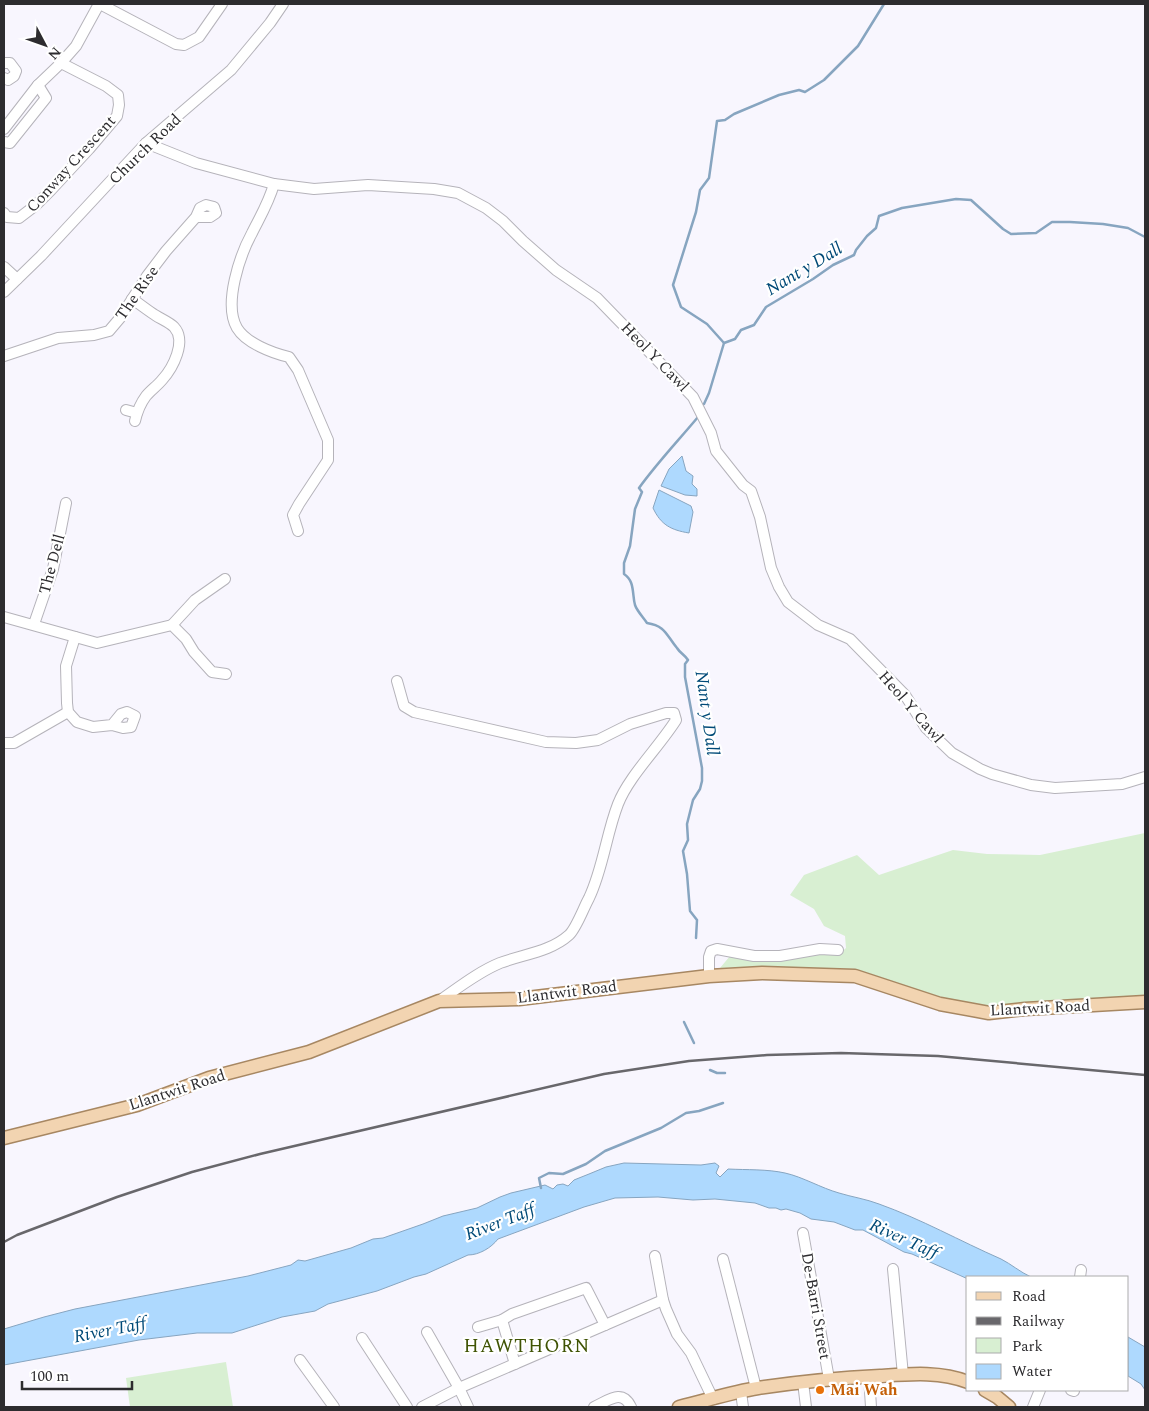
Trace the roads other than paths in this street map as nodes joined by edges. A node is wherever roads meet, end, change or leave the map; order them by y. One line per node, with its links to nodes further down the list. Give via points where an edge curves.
1 (100, 4): 2 (street, via 176,44 184,45 198,37); 5 (street, via 76,46)
2 (222, 4)
3 (283, 4): 10 (street, Church Road, via 231,70)
4 (4, 63): 6 (street, via 10,63 16,71 8,80)
5 (61, 63): 7 (street); 12 (street, Conway Crescent, via 118,95 117,116 36,206 19,218)
6 (4, 78)
7 (38, 85): 8 (street); 9 (street, via 46,98 10,143)
8 (4, 129)
9 (4, 142)
10 (146, 143): 11 (street, Heol Y Cawl, via 196,163); 15 (street, Church Road)
11 (274, 184): 21 (street, via 245,247 235,279 232,310 233,321 243,335 271,352 289,357 298,370 328,440 328,460 293,515); 32 (street, Heol Y Cawl, via 314,190 368,185 434,189 458,193 486,208 556,270 597,298 694,397 716,451 751,491 771,568 788,602 818,625 850,639 905,695 926,728 952,753 992,774 1030,785 1055,788 1122,784)
12 (4, 213)
13 (196, 217): 17 (street, The Rise, via 161,257)
14 (4, 267): 15 (street)
15 (17, 279): 16 (street, Church Road)
16 (4, 292)
17 (132, 298): 18 (street, The Rise, via 109,331 58,338); 19 (street, via 175,328 180,345 174,362 146,395 136,417)
18 (4, 356)
19 (126, 410)
20 (66, 503): 24 (street, The Dell, via 53,569)
21 (298, 531)
22 (225, 579): 25 (street, via 195,600)
23 (4, 617): 24 (street)
24 (34, 624): 26 (street)
25 (172, 625): 26 (street, via 97,643); 27 (street, via 212,672)
26 (75, 637): 29 (street, via 66,666)
27 (226, 674)
28 (397, 681): 35 (street, via 404,706 414,712 546,742 598,740 630,724 666,713 674,713 676,720 618,803 595,884 571,934 555,946 499,964)
29 (68, 712): 30 (street, via 77,722 93,727); 31 (street, via 14,743)
30 (112, 725)
31 (4, 743)
32 (1145, 777)
33 (838, 950): 34 (street, via 754,956 718,949 711,951)
34 (708, 976): 35 (main road, Llantwit Road, via 519,999); 36 (main road, Llantwit Road, via 762,972 855,976 940,1004 989,1013)
35 (439, 1001): 37 (main road, Llantwit Road, via 309,1052 209,1078 137,1105)
36 (1145, 1002)
37 (4, 1138)
38 (803, 1233): 52 (street, De-Barri Street)
39 (655, 1256): 42 (street)
40 (723, 1259): 56 (street)
41 (893, 1269): 50 (street)
42 (663, 1300): 44 (street); 60 (street, via 677,1334 691,1353)
43 (502, 1320): 44 (street, via 586,1288); 45 (street); 49 (street)
44 (605, 1325): 49 (street)
45 (478, 1327)
46 (427, 1332): 55 (street)
47 (362, 1338): 62 (street)
48 (300, 1360): 61 (street)
49 (515, 1364): 55 (street)
50 (903, 1375): 51 (main road); 53 (main road, via 931,1375)
51 (868, 1376): 52 (main road); 70 (street)
52 (829, 1379): 54 (main road)
53 (966, 1381)
54 (803, 1382): 56 (main road); 69 (street)
55 (459, 1388): 63 (street); 64 (street)
56 (756, 1388): 59 (main road)
57 (987, 1391): 71 (main road)
58 (1040, 1391): 72 (street)
59 (741, 1392): 60 (main road); 68 (street)
60 (713, 1399): 67 (main road)
61 (334, 1407)
62 (407, 1407)
63 (422, 1407)
64 (468, 1407)
65 (594, 1407): 66 (street, via 621,1396)
66 (631, 1407)
67 (680, 1407)
68 (744, 1407)
69 (806, 1407)
70 (871, 1407)
71 (1009, 1407)
72 (1033, 1407)

